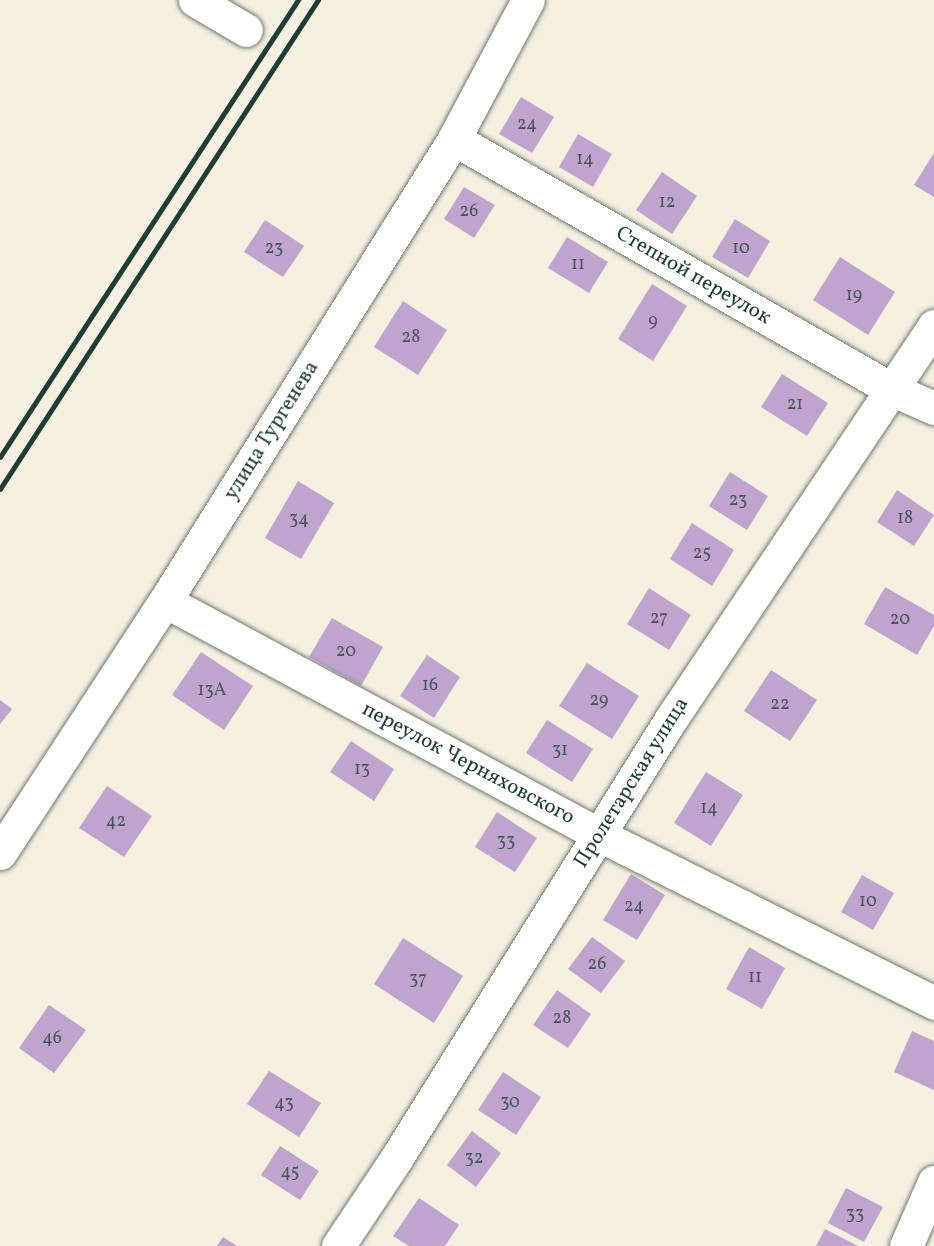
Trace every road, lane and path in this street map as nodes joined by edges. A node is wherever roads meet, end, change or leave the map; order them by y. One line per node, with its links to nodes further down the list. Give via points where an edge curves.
1 (195, 0): 3 (street)
2 (528, 0): 4 (street, улица Тургенева)
3 (246, 30)
4 (454, 140): 6 (street, Степной переулок); 8 (street, улица Тургенева)
5 (934, 326): 6 (street, Пролетарская улица)
6 (891, 388): 7 (street, Степной переулок); 9 (street, Пролетарская улица, via 671,719)
7 (934, 408)
8 (165, 601): 9 (street, переулок Черняховского); 10 (street, улица Тургенева)
9 (599, 835): 11 (street, переулок Черняховского); 13 (street, Пролетарская улица)
10 (0, 853)
11 (934, 1003)
12 (934, 1182): 14 (street)
13 (338, 1246)
14 (906, 1246)

